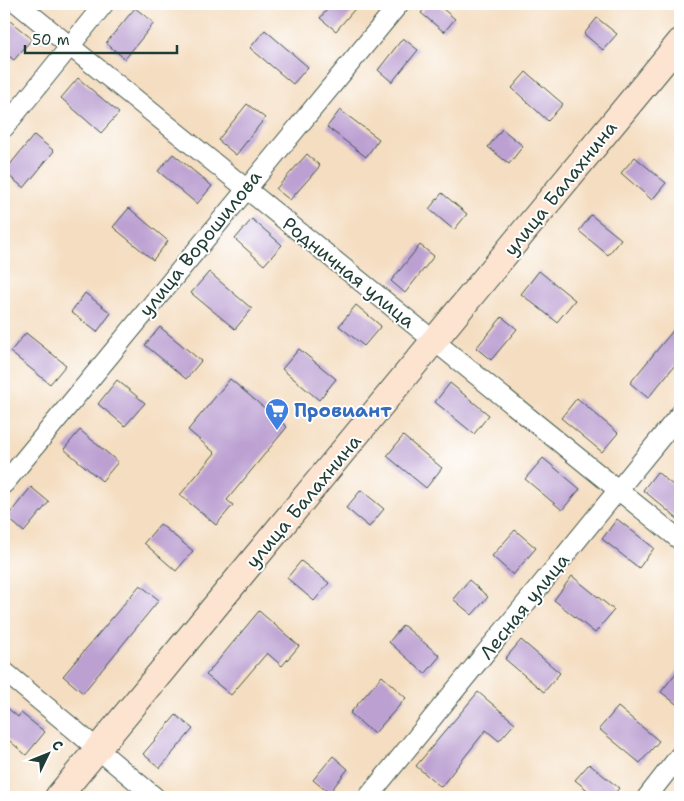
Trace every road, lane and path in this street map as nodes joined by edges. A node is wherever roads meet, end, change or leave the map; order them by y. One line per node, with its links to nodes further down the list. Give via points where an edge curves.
1 (18, 4): 5 (street, Родничная улица)
2 (104, 4): 5 (street)
3 (399, 4): 7 (street, улица Ворошилова)
4 (680, 42): 8 (street, улица Балахнина)
5 (70, 46): 6 (street); 7 (street, Родничная улица)
6 (4, 128)
7 (246, 188): 8 (street, Родничная улица); 10 (street, улица Ворошилова)
8 (434, 342): 11 (street, Родничная улица); 14 (street, улица Балахнина)
9 (680, 414): 11 (street, Лесная улица)
10 (4, 484)
11 (618, 492): 12 (street, Родничная улица); 18 (street, Лесная улица)
12 (680, 540)
13 (4, 671): 14 (street)
14 (98, 750): 16 (street, улица Балахнина); 17 (street)
15 (680, 755): 19 (street)
16 (58, 797)
17 (155, 797)
18 (368, 797)
19 (648, 797)

